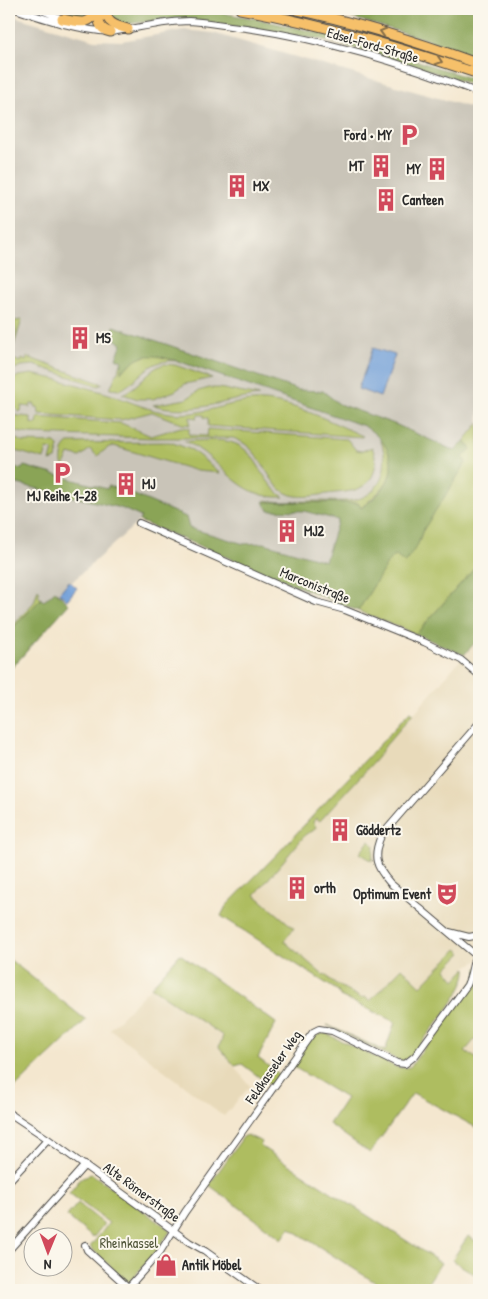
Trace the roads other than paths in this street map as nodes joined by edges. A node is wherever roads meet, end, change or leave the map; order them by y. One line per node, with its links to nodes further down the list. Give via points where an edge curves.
1 (15, 9): 8 (street, Edsel-Ford-Straße)
2 (39, 9): 7 (street, Edsel-Ford-Straße)
3 (99, 9): 7 (highway, via 88,21); 10 (highway, via 98,20)
4 (106, 9): 9 (highway, via 110,22)
5 (240, 9): 12 (highway, one-way to 12, via 354,34)
6 (293, 9): 11 (highway, one-way to 6, via 338,18)
7 (62, 19): 8 (street, Edsel-Ford-Straße)
8 (80, 28): 10 (street, Edsel-Ford-Straße)
9 (128, 29): 10 (street, Edsel-Ford-Straße); 13 (street, Edsel-Ford-Straße, via 189,21 283,34 400,64)
10 (110, 32)
11 (479, 64)
12 (479, 76)
13 (479, 93)
14 (139, 523): 15 (street, Marconistraße, via 316,602 345,610 424,642 461,660)
15 (479, 675)
16 (479, 724): 17 (street, via 381,836 376,848 380,872 390,884)
17 (447, 932): 18 (street, via 469,937); 20 (street)
18 (479, 935)
19 (479, 948): 20 (street, Feldkasseler Weg)
20 (477, 956): 25 (street, Feldkasseler Weg, via 467,985 415,1056 405,1064 332,1031 319,1028 313,1032)
21 (9, 1113): 22 (street, Alte Römerstraße)
22 (48, 1139): 23 (street, Alte Römerstraße); 24 (street)
23 (85, 1165): 25 (street, Alte Römerstraße); 27 (street)
24 (10, 1179)
25 (174, 1230): 28 (street, Feldkasseler Weg); 29 (street, Alte Römerstraße)
26 (85, 1245): 28 (street, Feldkasseler Weg)
27 (9, 1250)
28 (128, 1289)
29 (260, 1290)

